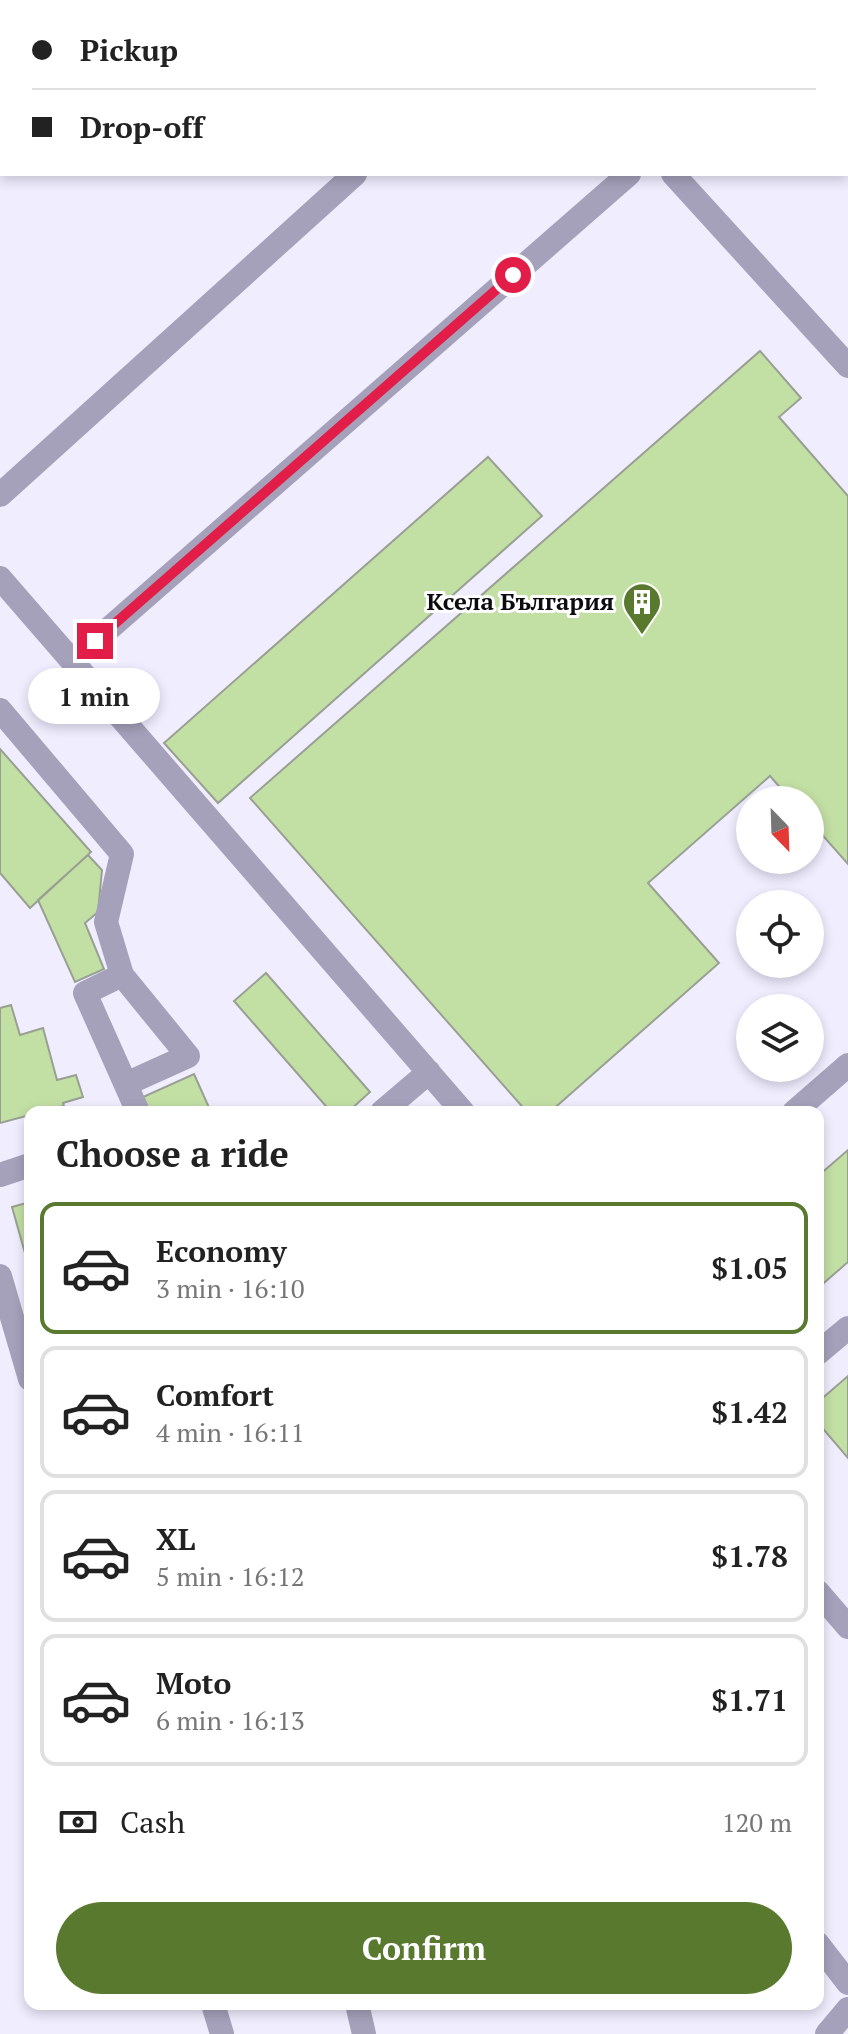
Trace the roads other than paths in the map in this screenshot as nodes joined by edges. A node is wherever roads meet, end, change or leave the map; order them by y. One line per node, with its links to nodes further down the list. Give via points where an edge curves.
1 (353, 176): 5 (lane)
2 (627, 176): 7 (lane)
3 (675, 176): 4 (lane)
4 (848, 366)
5 (0, 495)
6 (0, 578): 7 (lane)
7 (72, 661): 11 (lane)
8 (0, 710): 9 (lane, via 122,854 106,922)
9 (122, 975): 12 (lane, via 85,993); 12 (lane, via 188,1056)
10 (848, 1065): 16 (lane)
11 (429, 1072): 14 (lane); 15 (lane)
12 (126, 1084): 13 (lane)
13 (135, 1106)
14 (389, 1106)
15 (458, 1106)
16 (801, 1106)
17 (24, 1167): 18 (lane)
18 (0, 1175)
19 (0, 1276): 22 (lane)
20 (848, 1328): 21 (lane)
21 (824, 1348)
22 (24, 1358)
23 (824, 1599): 24 (lane)
24 (848, 1627)
25 (824, 1952): 26 (lane)
26 (848, 1983)
27 (848, 2009): 32 (lane)
28 (215, 2010): 30 (lane)
29 (358, 2010): 31 (lane)
30 (222, 2034)
31 (364, 2034)
32 (827, 2034)

